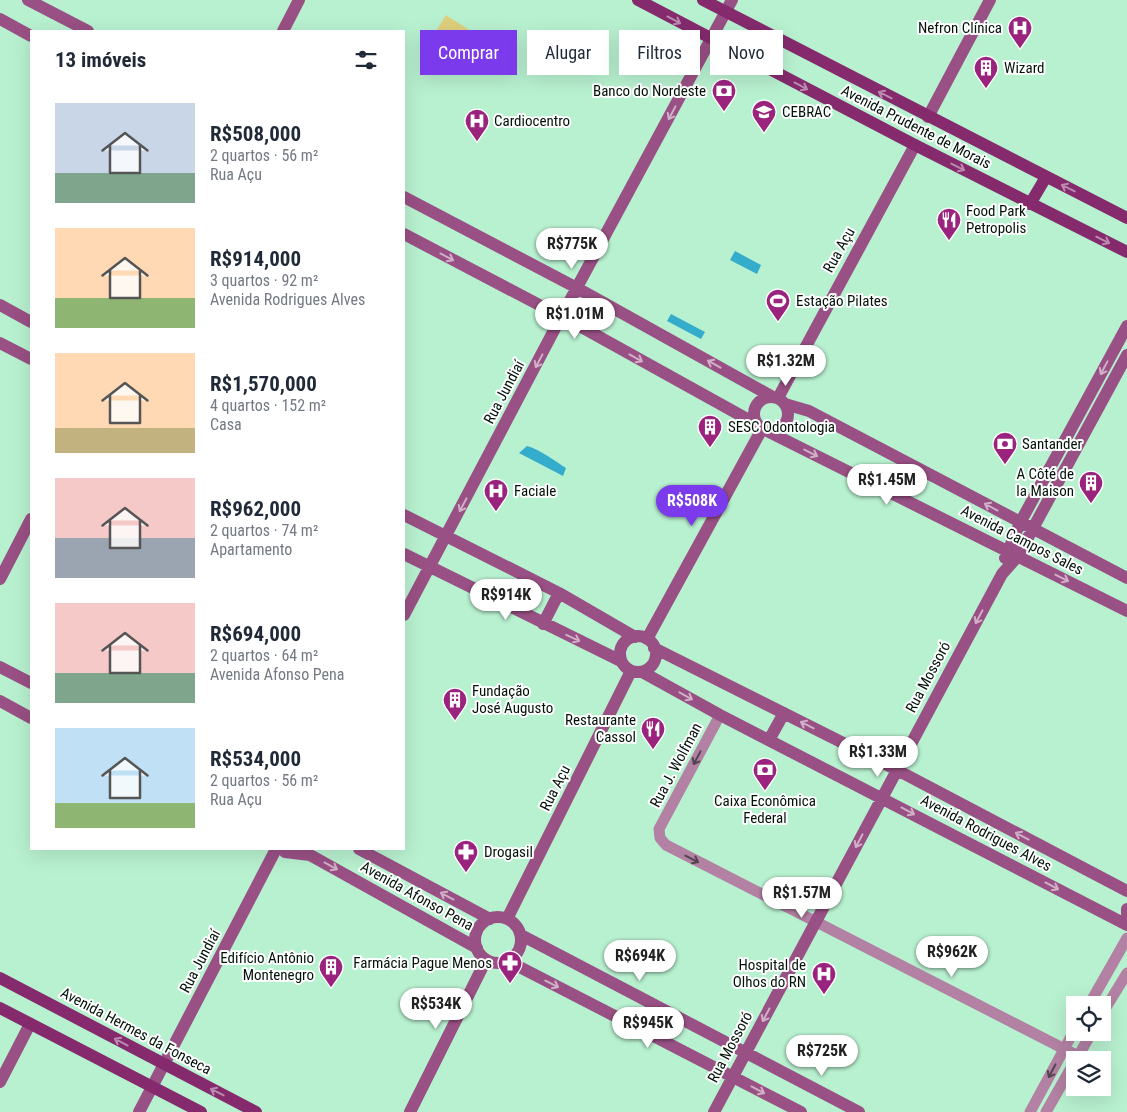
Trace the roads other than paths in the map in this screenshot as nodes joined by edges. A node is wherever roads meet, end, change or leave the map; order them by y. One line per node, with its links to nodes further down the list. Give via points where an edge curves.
1 (28, 0): 9 (main road)
2 (299, 0): 11 (main road)
3 (638, 0): 14 (main road, Avenida Prudente de Morais, one-way to 14)
4 (702, 0): 7 (main road, Avenida Prudente de Morais)
5 (732, 0): 7 (main road, Rua Jundiaí)
6 (990, 0): 17 (main road)
7 (726, 12): 12 (main road, Rua Jundiaí); 17 (main road, Avenida Prudente de Morais, one-way to 7)
8 (0, 19): 13 (main road)
9 (65, 26): 10 (main road)
10 (83, 30)
11 (283, 30)
12 (716, 30)
13 (30, 35)
14 (710, 38)
15 (710, 41): 25 (main road, Rua Jundiaí, one-way to 25)
16 (780, 75): 18 (main road, Avenida Prudente de Morais, one-way to 18)
17 (928, 117): 19 (main road, Avenida Prudente de Morais)
18 (915, 145): 21 (main road, Avenida Prudente de Morais, one-way to 21); 33 (main road, Rua Açu)
19 (1046, 177): 21 (main road); 22 (main road, Avenida Prudente de Morais, one-way to 19)
20 (405, 201): 25 (main road, Avenida Campos Sales)
21 (1030, 204): 24 (main road, Avenida Prudente de Morais, one-way to 24)
22 (1127, 218)
23 (405, 235): 27 (main road, Avenida Campos Sales, one-way to 27)
24 (1127, 252)
25 (577, 288): 27 (main road, Rua Jundiaí); 33 (main road, Avenida Campos Sales, one-way to 25)
26 (0, 305): 28 (main road)
27 (561, 317): 34 (main road, Avenida Campos Sales, one-way to 34); 39 (main road, Rua Jundiaí, one-way to 39)
28 (30, 321)
29 (1127, 326): 37 (main road, Rua Mossoró, one-way to 37)
30 (0, 343): 32 (main road)
31 (1127, 355): 38 (main road, Rua Mossoró)
32 (30, 358)
33 (778, 400): 34 (main road, via 761,400 757,404 753,414); 34 (main road, via 788,410 786,421 779,429); 37 (main road, Avenida Campos Sales, one-way to 33, via 809,411)
34 (762, 428): 40 (main road, Avenida Campos Sales, one-way to 40); 49 (main road)
35 (405, 516): 39 (main road, Avenida Rodrigues Alves)
36 (30, 521): 44 (main road)
37 (1020, 523): 38 (main road, Avenida Campos Sales); 40 (main road, Rua Mossoró)
38 (1033, 529): 40 (main road, Rua Mossoró); 43 (main road, Avenida Campos Sales)
39 (446, 537): 42 (main road, Rua Jundiaí); 45 (main road, Avenida Rodrigues Alves)
40 (1013, 554): 46 (main road, Avenida Campos Sales, one-way to 46); 59 (main road, Rua Mossoró, one-way to 59)
41 (405, 555): 42 (main road)
42 (430, 568): 47 (main road, Rua Jundiaí); 48 (main road)
43 (1127, 578)
44 (0, 580)
45 (559, 593): 48 (main road); 49 (main road, Avenida Rodrigues Alves)
46 (1127, 611)
47 (405, 613)
48 (543, 624): 50 (main road, one-way to 50)
49 (645, 641): 50 (main road, via 629,639 621,648); 52 (main road, via 654,662); 55 (main road, Avenida Rodrigues Alves)
50 (621, 661): 52 (main road)
51 (0, 668): 53 (main road)
52 (637, 672): 56 (main road, Avenida Rodrigues Alves, one-way to 56); 66 (main road, Rua Açu)
53 (30, 683)
54 (0, 702): 57 (main road)
55 (784, 713): 58 (main road); 59 (main road, Avenida Rodrigues Alves, one-way to 55)
56 (720, 715): 58 (main road, Avenida Rodrigues Alves); 67 (street, Rua J. Wolfman, one-way to 67, via 659,828 660,838 666,845)
57 (30, 717)
58 (769, 740): 60 (main road, Avenida Rodrigues Alves)
59 (897, 770): 60 (main road, Rua Mossoró); 63 (main road, Avenida Rodrigues Alves, one-way to 59)
60 (883, 798): 67 (main road, Rua Mossoró, one-way to 67); 68 (main road, Avenida Rodrigues Alves, one-way to 68)
61 (281, 850): 71 (main road, Avenida Afonso Pena, one-way to 71, via 310,855); 84 (main road, Rua Jundiaí)
62 (361, 850): 65 (main road, Avenida Afonso Pena, one-way to 62)
63 (1127, 891)
64 (1127, 910): 68 (main road)
65 (490, 919): 66 (main road); 71 (main road, via 480,926)
66 (507, 919): 69 (main road)
67 (815, 923): 81 (street); 83 (main road, Rua Mossoró, one-way to 83)
68 (1127, 924)
69 (521, 935): 73 (main road, via 519,950); 83 (main road)
70 (1127, 938): 76 (street)
71 (477, 948): 72 (main road)
72 (486, 960): 73 (main road, via 501,964); 92 (main road)
73 (508, 961): 85 (main road, one-way to 85)
74 (1127, 973): 77 (street)
75 (0, 978): 84 (main road, Avenida Hermes da Fonseca, one-way to 75)
76 (1094, 996)
77 (1111, 999)
78 (0, 1008): 79 (main road)
79 (30, 1024): 87 (main road); 88 (main road)
80 (1068, 1041): 81 (street)
81 (1063, 1050): 82 (street); 96 (street, one-way to 96)
82 (1066, 1052)
83 (746, 1054): 85 (main road, Rua Mossoró); 95 (main road)
84 (164, 1064): 88 (main road, Rua Jundiaí); 91 (main road, Avenida Hermes da Fonseca, one-way to 84)
85 (733, 1077): 93 (main road, Rua Mossoró); 94 (main road, one-way to 94)
86 (1066, 1077): 97 (street)
87 (0, 1082)
88 (153, 1086): 89 (main road, Rua Jundiaí); 90 (main road)
89 (139, 1112)
90 (202, 1112)
91 (256, 1112)
92 (410, 1112)
93 (714, 1112)
94 (800, 1112)
95 (860, 1112)
96 (1030, 1112)
97 (1046, 1112)

